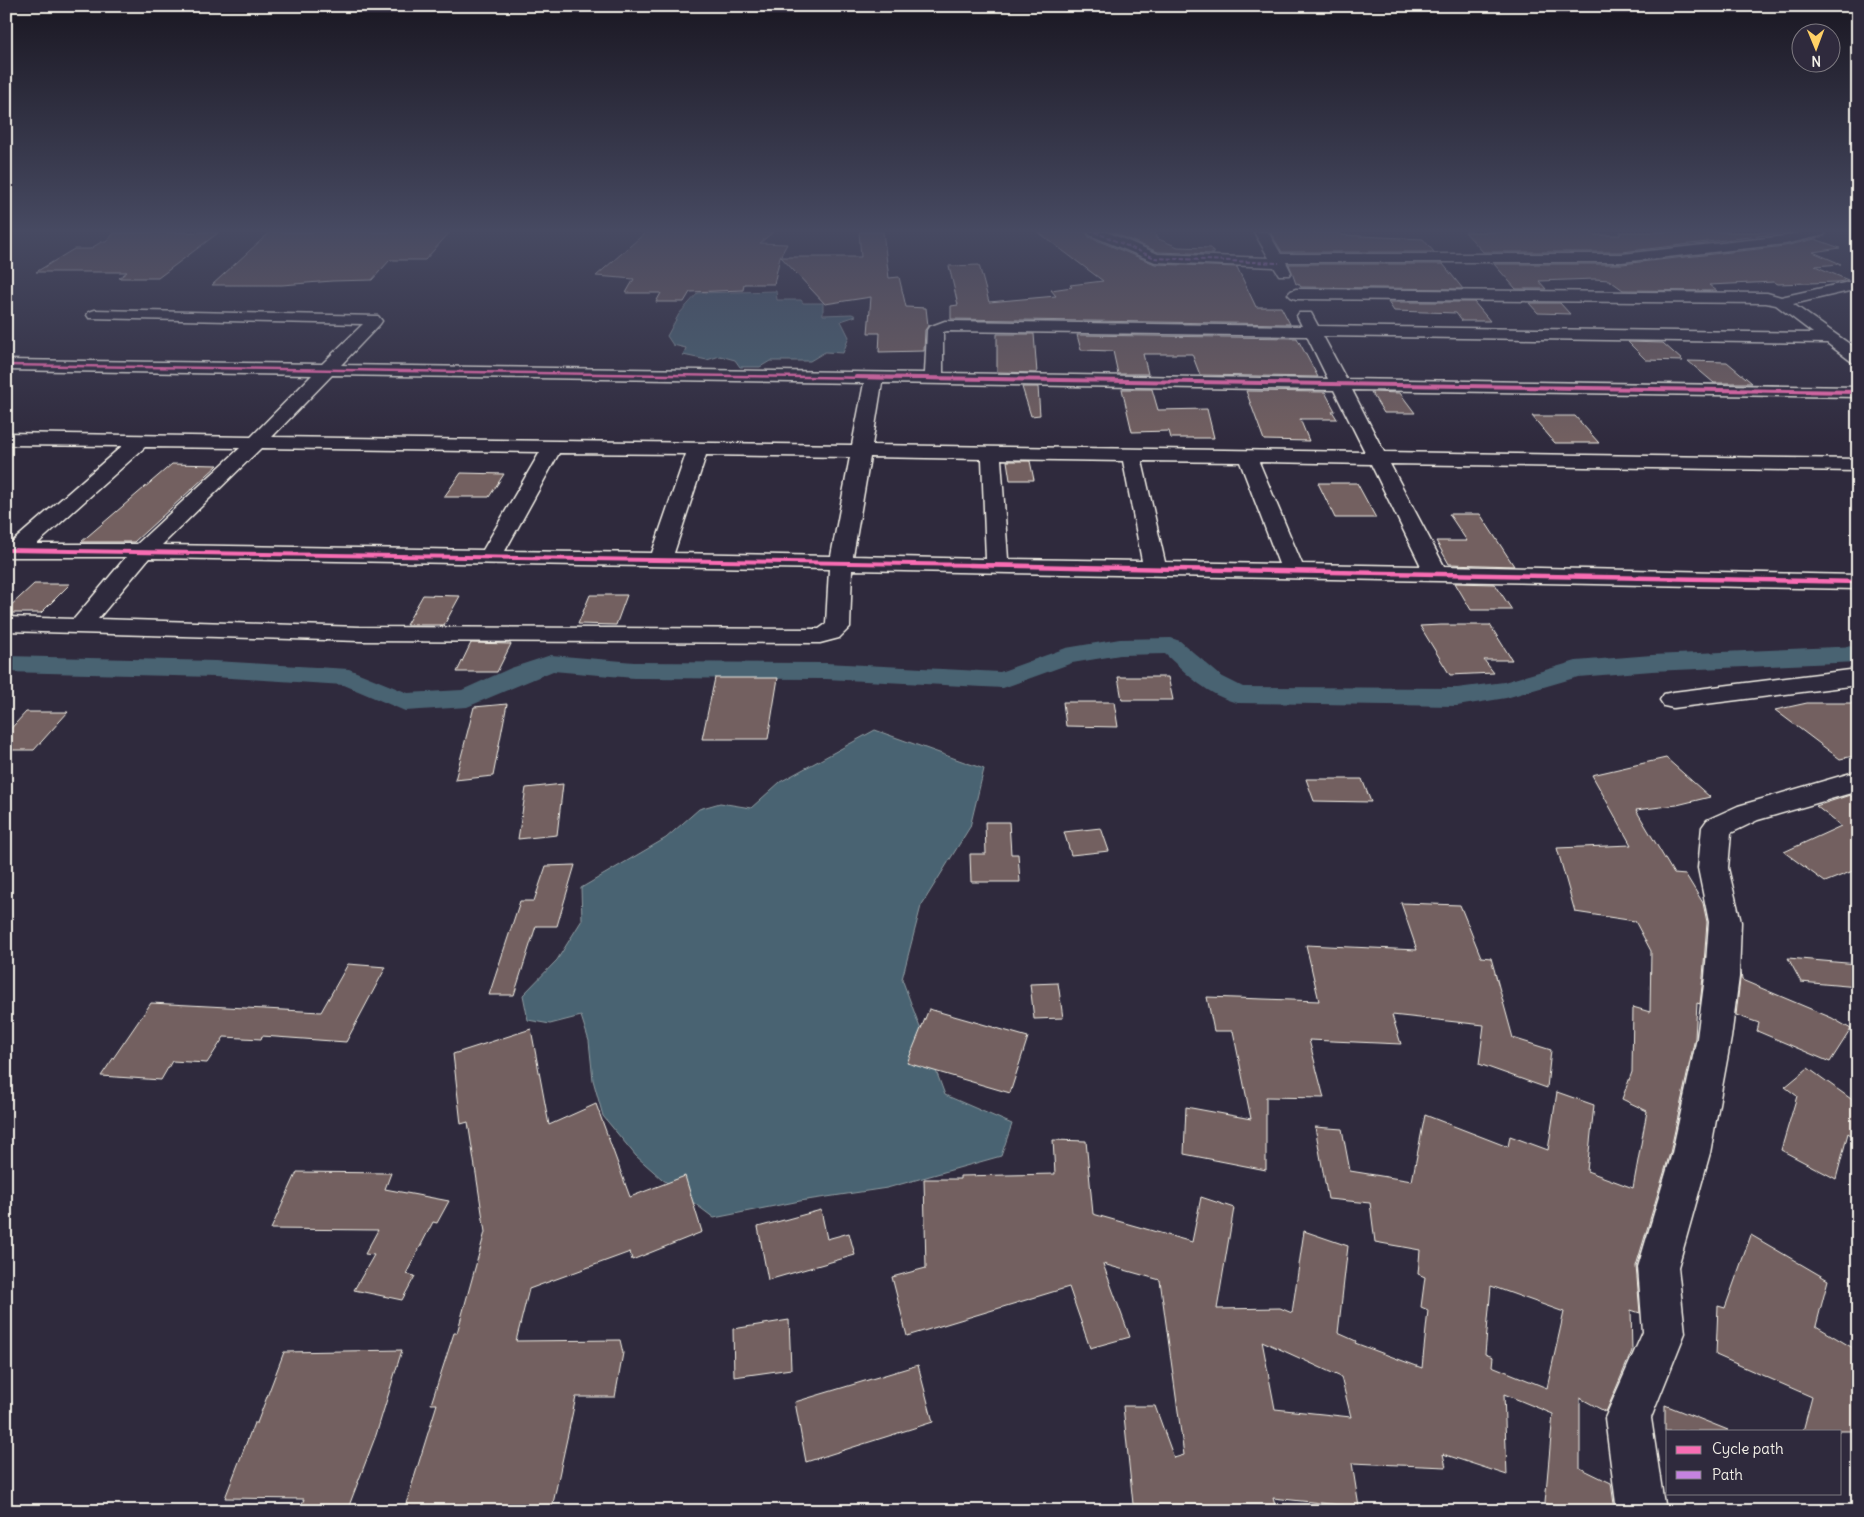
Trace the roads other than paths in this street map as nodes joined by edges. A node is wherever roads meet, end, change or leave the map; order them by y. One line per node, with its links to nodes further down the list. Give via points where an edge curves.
1 (1300, 303): 4 (street)
2 (1782, 303): 5 (street)
3 (94, 315): 8 (street, via 372,319 373,324)
4 (1311, 330): 5 (street); 10 (street, via 945,326 935,330); 11 (street)
5 (1831, 338): 6 (street)
6 (1858, 358)
7 (6, 365): 8 (street)
8 (328, 370): 9 (street); 15 (street)
9 (874, 378): 10 (street); 18 (street)
10 (934, 379): 11 (street)
11 (1340, 384): 12 (street); 23 (street)
12 (1858, 392)
13 (16, 439): 14 (street); 20 (street)
14 (140, 441): 15 (street); 25 (street)
15 (257, 442): 16 (street); 26 (street)
16 (553, 446): 17 (street); 27 (street)
17 (698, 448): 18 (street); 28 (street)
18 (860, 450): 19 (street); 29 (street)
19 (991, 452): 21 (street); 30 (street)
20 (6, 454)
21 (1131, 454): 22 (street); 31 (street)
22 (1247, 456): 23 (street); 32 (street)
23 (1379, 458): 24 (street); 33 (street)
24 (1858, 465)
25 (12, 550): 26 (street)
26 (143, 551): 27 (street); 36 (street)
27 (490, 557): 28 (street)
28 (661, 560): 29 (street)
29 (841, 563): 30 (street); 36 (street, via 838,627 820,636 360,634)
30 (997, 565): 31 (street)
31 (1156, 568): 32 (street)
32 (1294, 570): 33 (street)
33 (1436, 573): 34 (street)
34 (1858, 582)
35 (6, 624): 36 (street)
36 (82, 625)
37 (1858, 677): 38 (street)
38 (1673, 700)
39 (1858, 781): 40 (street, via 1748,813 1717,827 1714,868 1725,922 1714,1038 1692,1153 1658,1267 1664,1333 1628,1418)
40 (1641, 1511)

